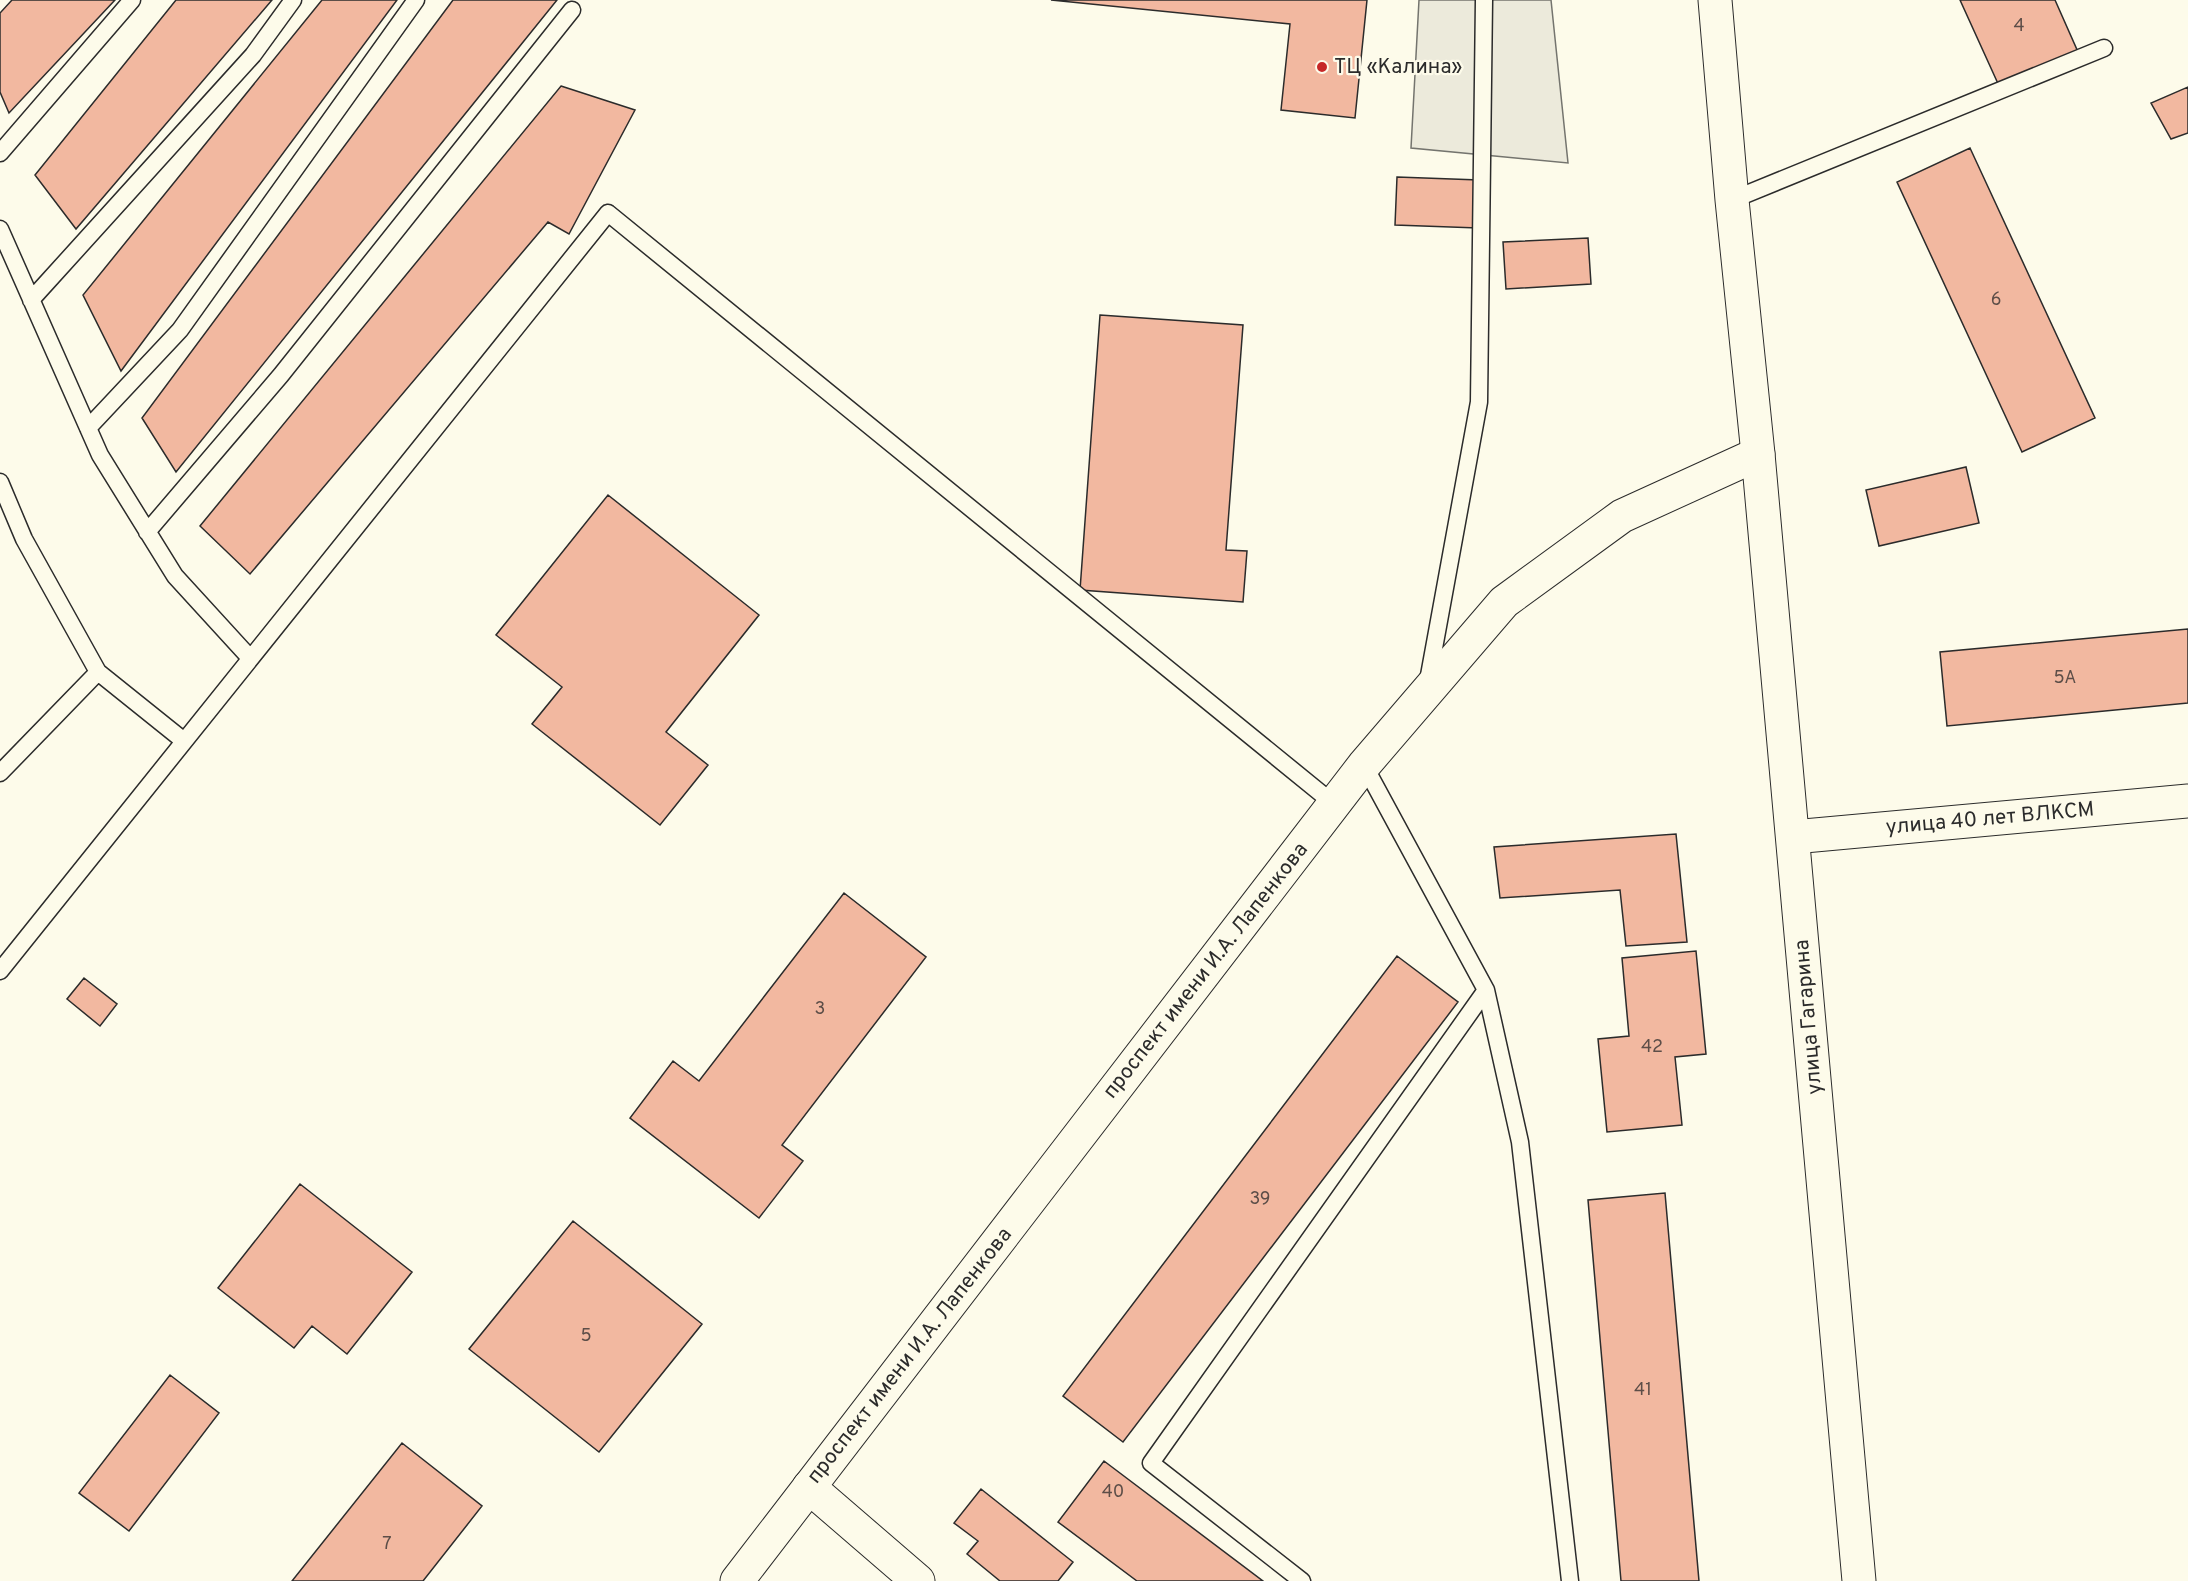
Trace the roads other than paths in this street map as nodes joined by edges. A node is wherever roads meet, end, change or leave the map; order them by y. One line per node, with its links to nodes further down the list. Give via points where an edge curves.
1 (132, 0): 8 (lane)
2 (293, 0): 11 (lane, via 253,55)
3 (416, 0): 12 (lane, via 180,330)
4 (1484, 0): 18 (lane, via 1479,402)
5 (1715, 0): 9 (main road, улица Гагарина)
6 (573, 10): 15 (lane, via 281,375)
7 (2104, 48): 9 (lane)
8 (0, 153)
9 (1732, 200): 13 (main road, улица Гагарина)
10 (0, 229): 11 (lane)
11 (31, 300): 12 (lane)
12 (88, 428): 15 (lane)
13 (1758, 453): 18 (main road, проспект имени И.А. Лапенкова, via 1622,516 1504,602); 24 (main road, улица Гагарина)
14 (0, 482): 17 (lane, via 24,539)
15 (147, 532): 16 (lane, via 175,576)
16 (250, 658): 19 (lane); 23 (lane, via 608,213)
17 (98, 672): 19 (lane); 21 (lane)
18 (1427, 691): 20 (main road, проспект имени И.А. Лапенкова)
19 (184, 741): 25 (lane)
20 (1364, 765): 23 (main road, проспект имени И.А. Лапенкова); 26 (lane)
21 (1, 771)
22 (2188, 801): 24 (main road, улица 40 лет ВЛКСМ)
23 (1334, 804): 27 (main road, проспект имени И.А. Лапенкова)
24 (1793, 837): 32 (main road, улица Гагарина)
25 (0, 971)
26 (1486, 990): 30 (lane, via 1151,1463); 31 (lane, via 1520,1142)
27 (809, 1487): 28 (main road, проспект имени И.А. Лапенкова); 29 (main road)
28 (737, 1581)
29 (918, 1581)
30 (1302, 1581)
31 (1570, 1581)
32 (1859, 1581)

